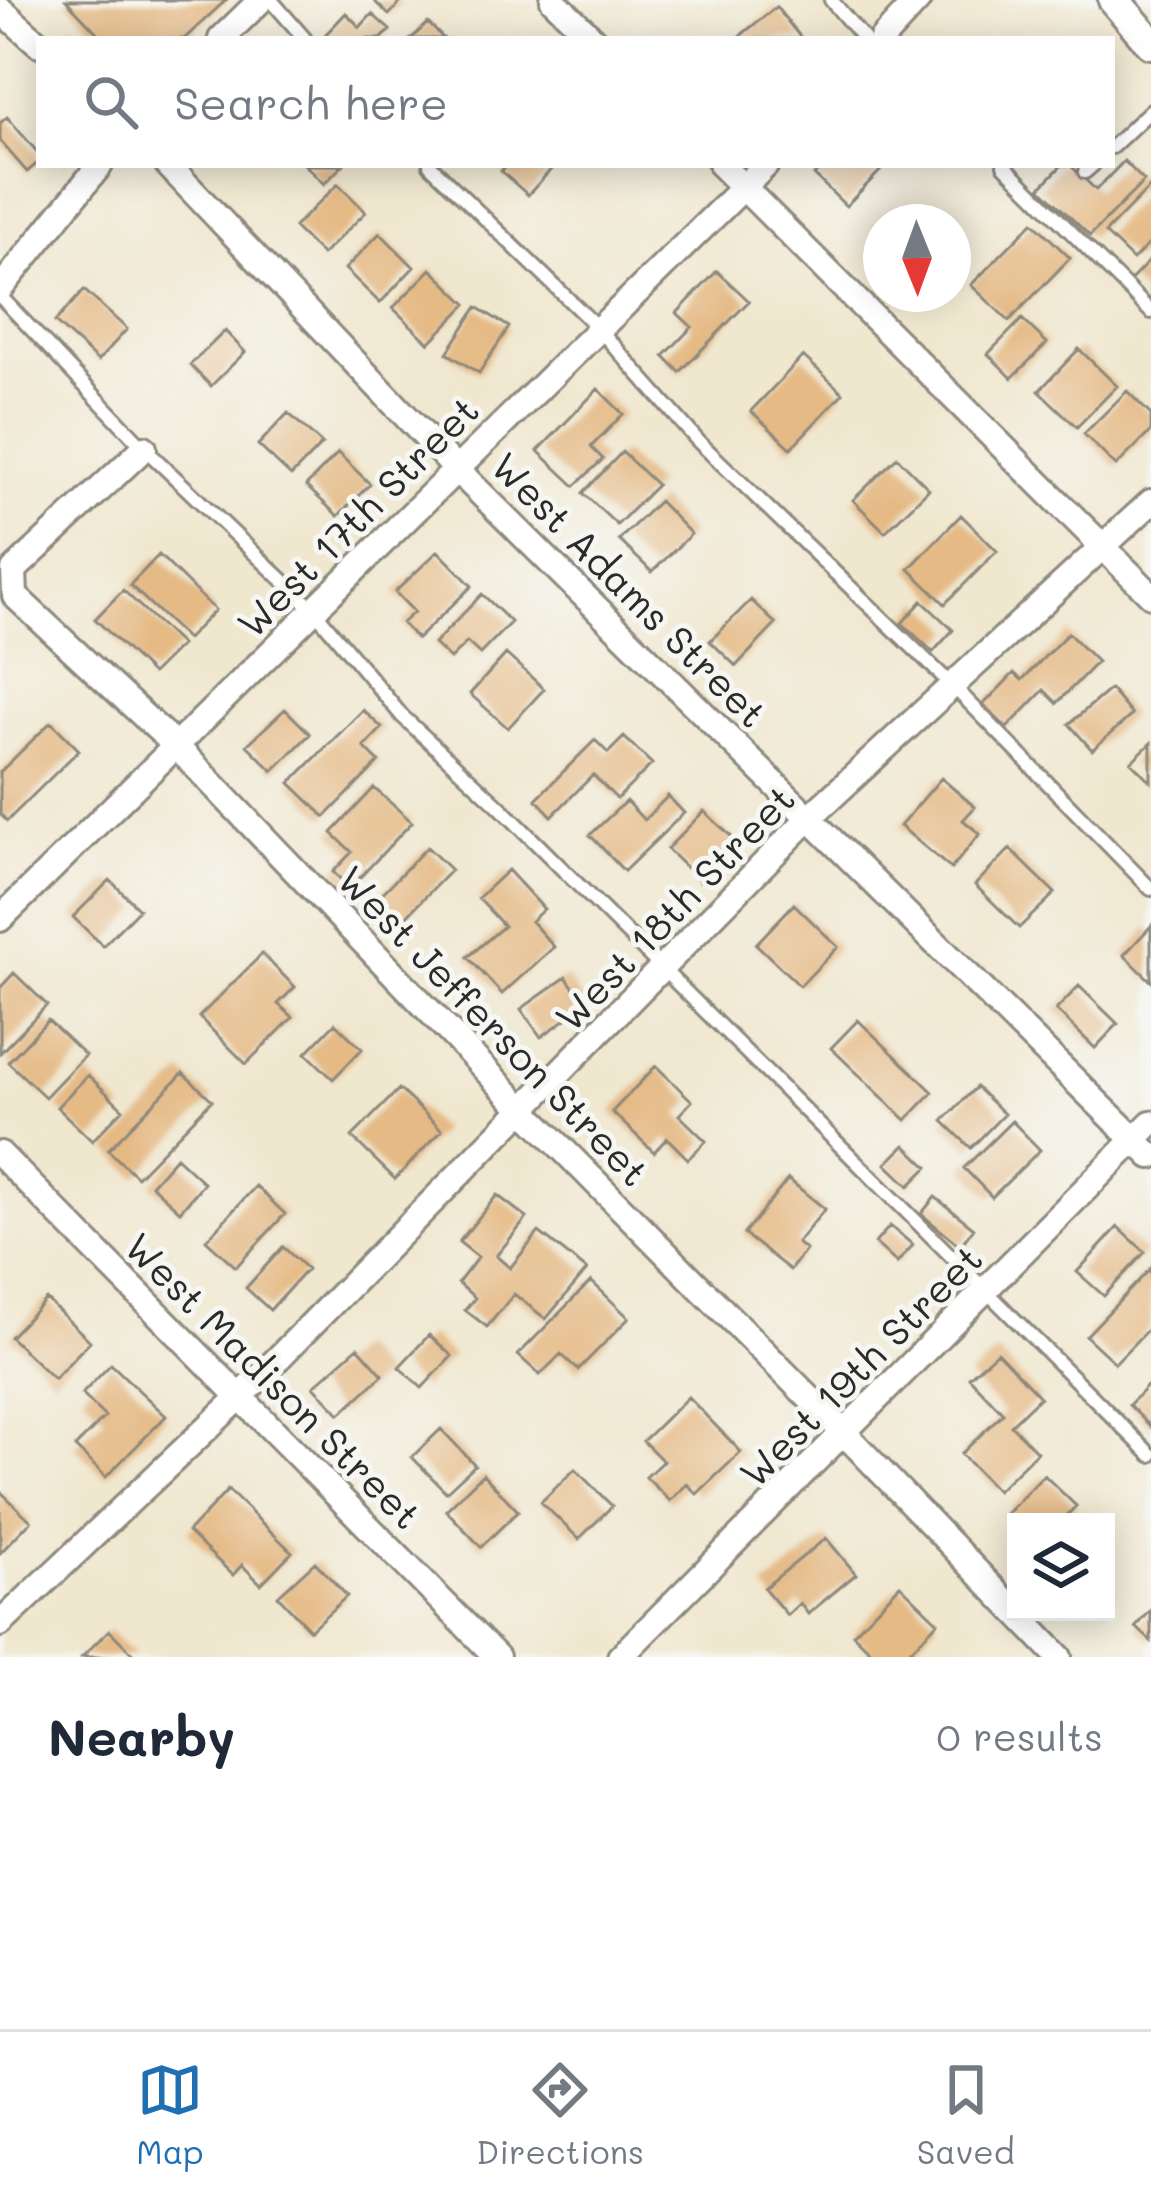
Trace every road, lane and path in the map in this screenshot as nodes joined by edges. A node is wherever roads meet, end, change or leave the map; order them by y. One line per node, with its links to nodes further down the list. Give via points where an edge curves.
1 (261, 0): 8 (street)
2 (271, 0): 9 (lane)
3 (553, 0): 10 (street)
4 (831, 0): 11 (lane)
5 (917, 0): 12 (street)
6 (1114, 0): 14 (street)
7 (0, 9): 13 (street)
8 (224, 36)
9 (302, 36)
10 (590, 36)
11 (861, 36)
12 (885, 36)
13 (36, 41)
14 (1151, 43)
15 (1151, 110): 16 (lane)
16 (1115, 144)
17 (98, 168): 24 (street)
18 (171, 168): 28 (street, West Adams Street)
19 (433, 168): 26 (lane)
20 (725, 168): 23 (street)
21 (763, 168): 23 (street, West 17th Street)
22 (1007, 168): 25 (lane)
23 (745, 188): 26 (street, West 17th Street); 30 (street)
24 (0, 293): 27 (lane)
25 (1151, 312)
26 (599, 328): 28 (street, West 17th Street); 33 (lane, via 698,441)
27 (145, 448): 32 (lane); 34 (street, West Jefferson Street, via 14,570 15,596)
28 (455, 468): 32 (street, West 17th Street); 35 (street, West Adams Street)
29 (1151, 502): 30 (street, West 18th Street)
30 (1103, 548): 31 (street); 33 (street, West 18th Street)
31 (1151, 595)
32 (314, 610): 34 (street, West 17th Street); 38 (lane, via 403,716)
33 (954, 686): 35 (street, West 18th Street); 36 (lane)
34 (177, 747): 37 (street, West 17th Street); 39 (street, West Jefferson Street)
35 (810, 817): 38 (street, West 18th Street); 40 (street, West Adams Street)
36 (1151, 890)
37 (0, 919)
38 (662, 971): 39 (street, West 18th Street); 42 (lane)
39 (525, 1111): 43 (street, West 18th Street); 44 (street, West Jefferson Street)
40 (1146, 1140): 42 (street, West 19th Street)
41 (0, 1154): 43 (street, West Madison Street)
42 (984, 1291): 44 (street, West 19th Street); 45 (lane)
43 (241, 1396): 46 (street, West 18th Street); 47 (street, West Madison Street)
44 (844, 1432): 48 (street, West 19th Street); 49 (street, West Jefferson Street)
45 (1151, 1455)
46 (0, 1624)
47 (497, 1657)
48 (620, 1657)
49 (1058, 1657)

